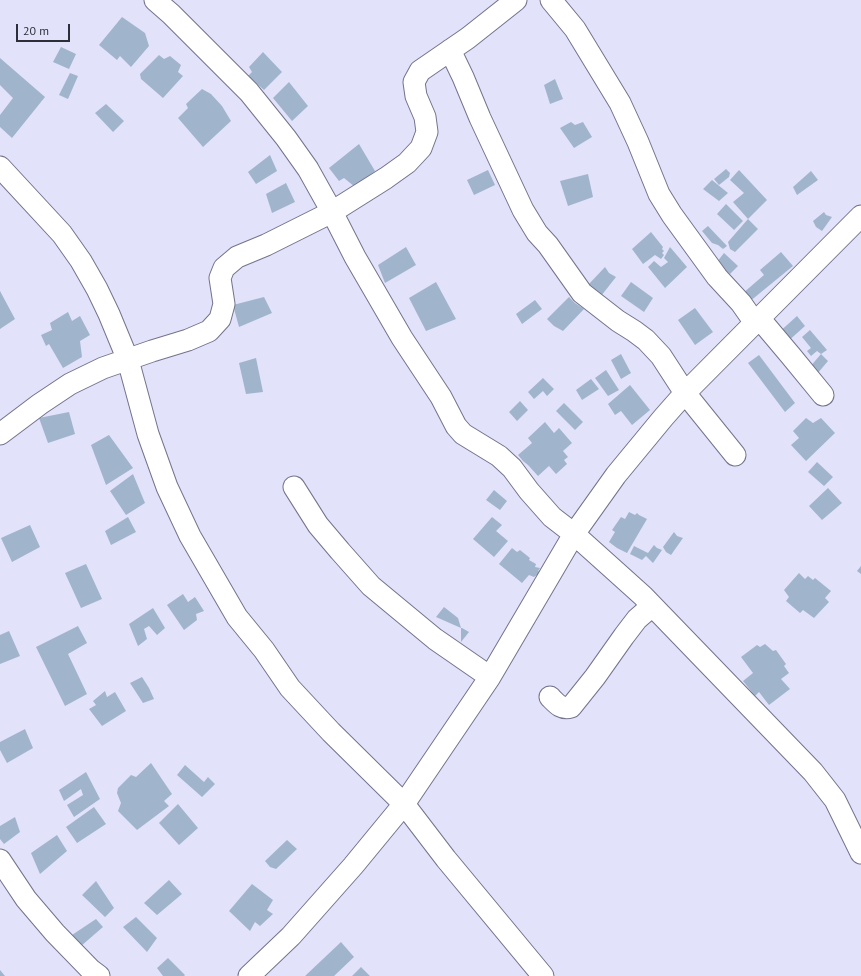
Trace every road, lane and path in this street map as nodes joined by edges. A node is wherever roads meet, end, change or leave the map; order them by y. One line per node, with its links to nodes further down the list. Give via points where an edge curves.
1 (155, 0): 6 (street, via 249,92 308,169)
2 (516, 0): 4 (street)
3 (552, 0): 8 (street, via 575,29 620,103 659,194 672,215 717,277)
4 (450, 50): 6 (street, via 420,71 414,82 427,132 421,148 407,163); 10 (street, via 523,210 537,232 582,293 646,340 661,356)
5 (0, 167): 9 (street, via 62,234 82,261 103,301)
6 (332, 212): 9 (street, via 237,257 224,268 220,278 224,304 220,320 208,331); 15 (street, via 355,257 402,338 441,397 456,426 463,434 499,456 552,517)
7 (861, 216): 8 (street)
8 (757, 321): 10 (street); 11 (street, via 791,356)
9 (128, 360): 12 (street, via 103,368 70,384); 19 (street, via 148,434 167,487 190,536 238,617 290,688)
10 (684, 393): 13 (street); 15 (street, via 616,475)
11 (823, 395)
12 (0, 434)
13 (735, 455)
14 (294, 488): 17 (street, via 318,525 371,586 435,639)
15 (574, 534): 16 (street, via 614,568); 17 (street)
16 (652, 606): 18 (street, via 637,619 571,707 560,707); 20 (street, via 813,772 834,800)
17 (490, 677): 19 (street)
18 (550, 697)
19 (404, 804): 23 (street, via 291,936); 24 (street)
20 (859, 844)
21 (0, 860): 22 (street, via 26,899 55,933)
22 (99, 976)
23 (249, 976)
24 (543, 976)

